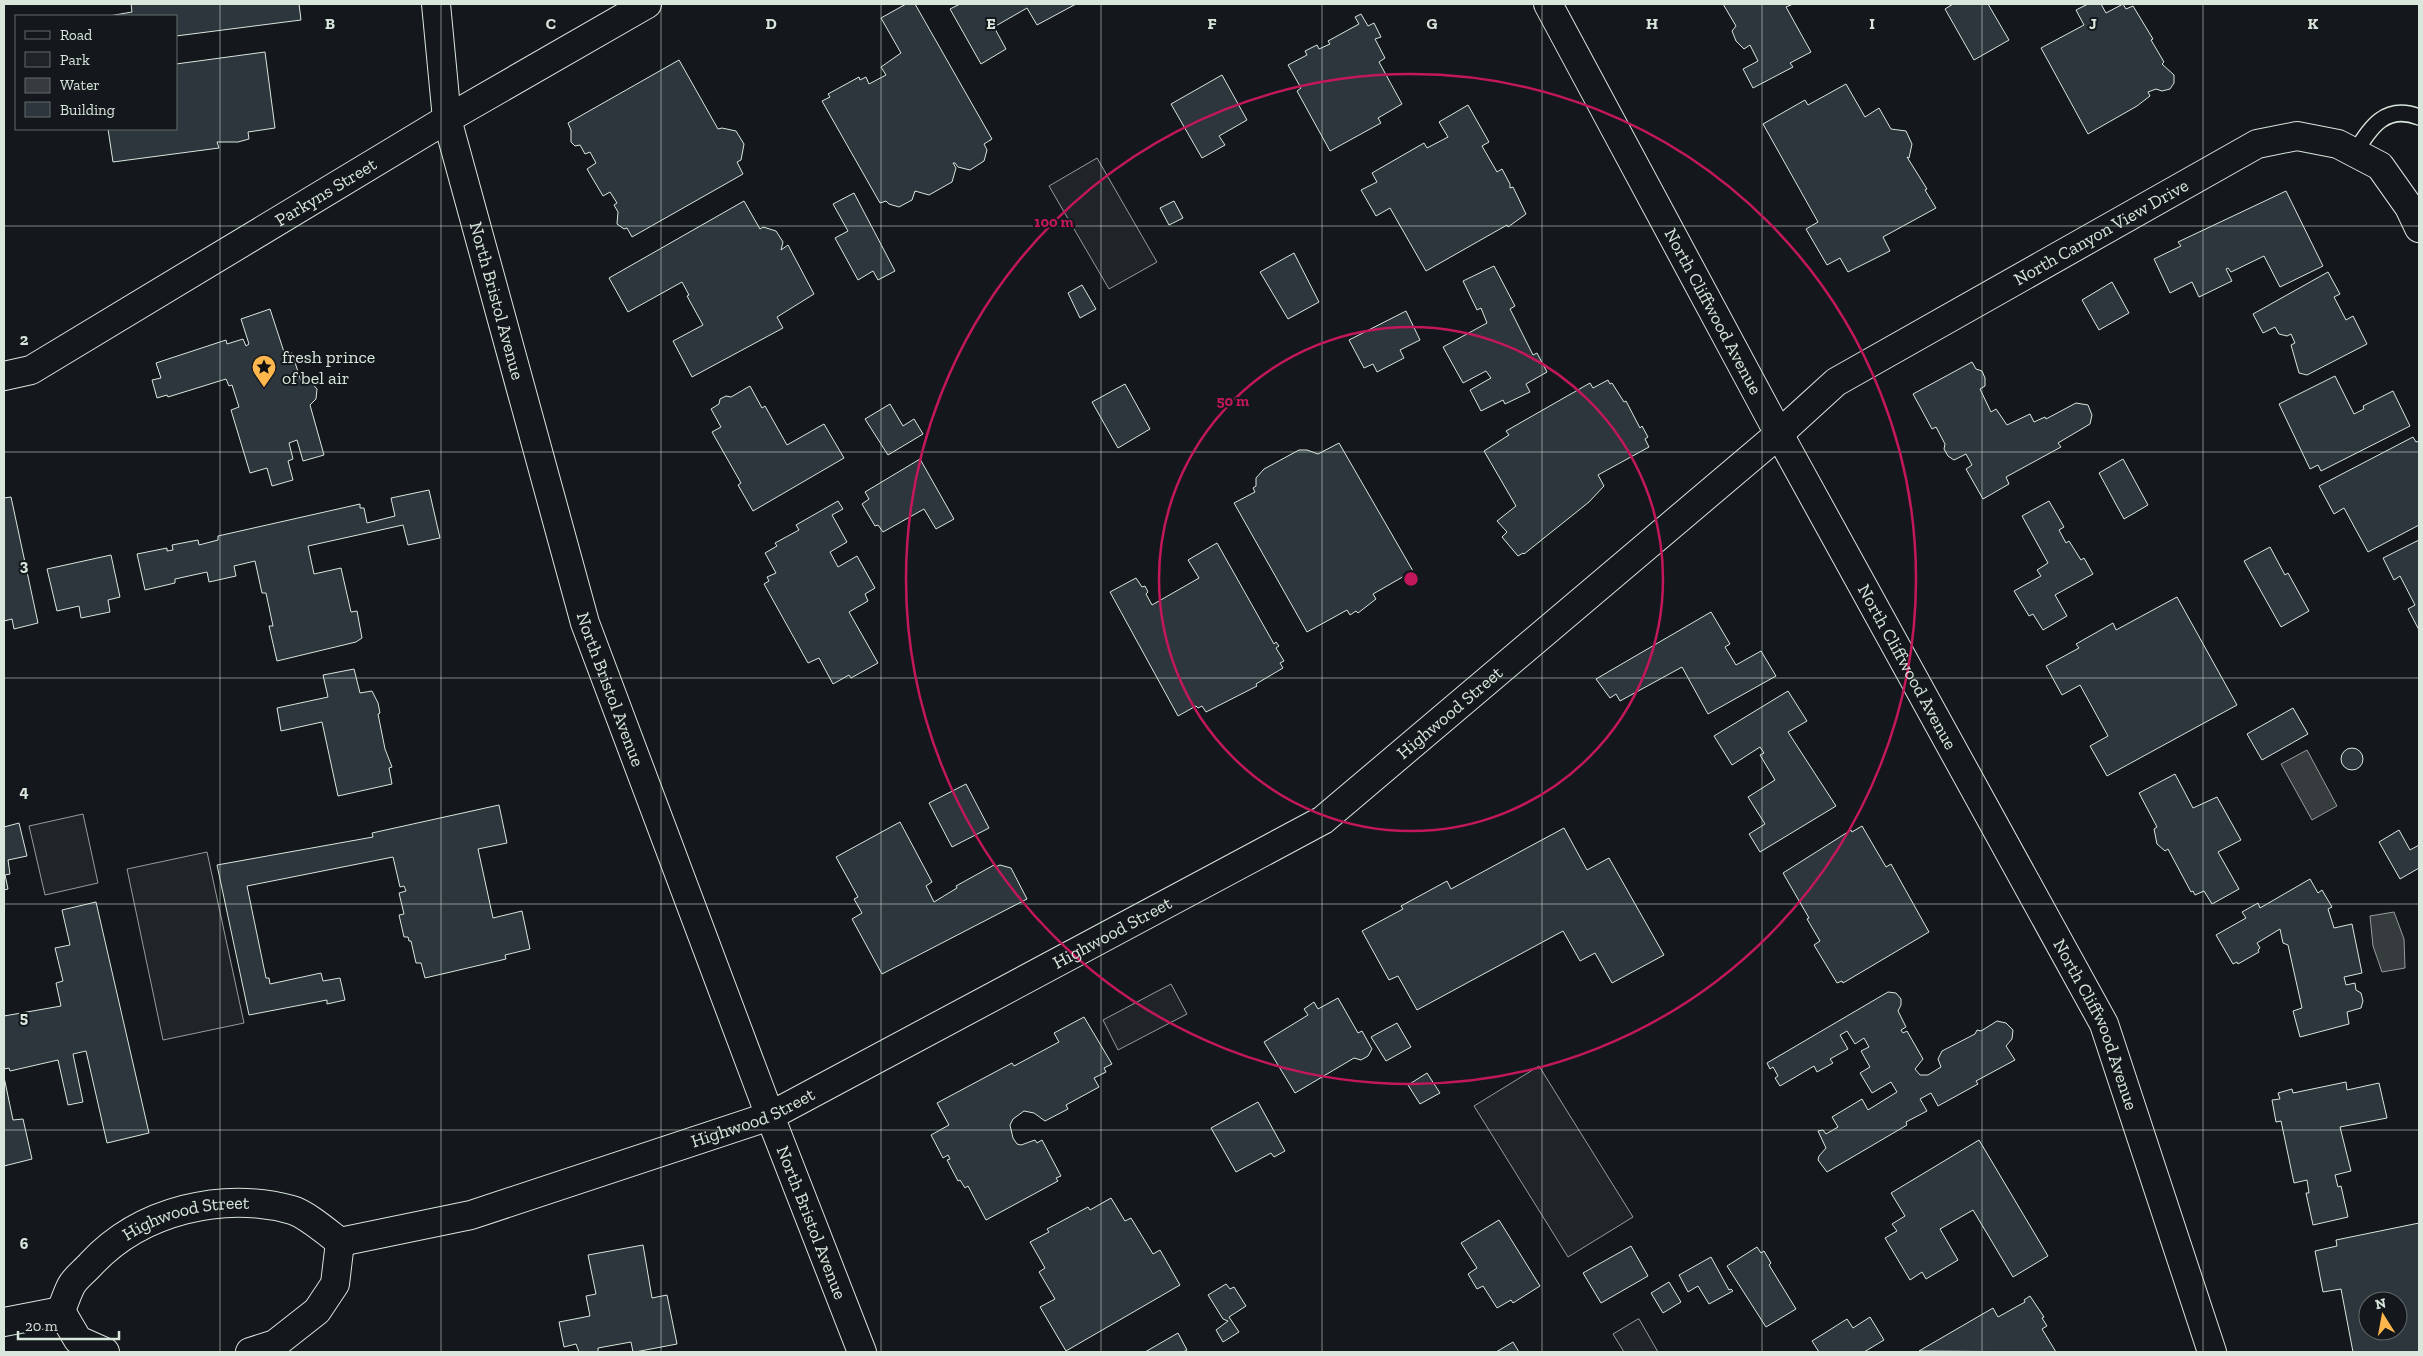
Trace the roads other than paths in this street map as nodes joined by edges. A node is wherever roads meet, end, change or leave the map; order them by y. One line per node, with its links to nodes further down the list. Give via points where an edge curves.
1 (436, 4): 5 (street, North Bristol Avenue)
2 (647, 4): 5 (street, Parkyns Street)
3 (1548, 4): 9 (street, North Cliffwood Avenue)
4 (2419, 117): 6 (lane, via 2387,115 2368,131)
5 (447, 119): 8 (street, Parkyns Street, via 30,370); 10 (street, North Bristol Avenue, via 585,623)
6 (2355, 153): 7 (street, North Canyon View Drive, via 2380,166); 9 (street, North Canyon View Drive, via 2338,144 2297,136 2257,144 1836,382)
7 (2419, 228)
8 (4, 376)
9 (1779, 434): 10 (street, Highwood Street, via 1323,820); 17 (street, North Cliffwood Avenue, via 2104,1024)
10 (770, 1116): 11 (street, Highwood Street, via 471,1215); 16 (street, North Bristol Avenue)
11 (340, 1242): 12 (street, Highwood Street, via 295,1211 249,1202 209,1204 166,1216 125,1234 72,1285); 15 (street, via 335,1284 317,1311 275,1344)
12 (61, 1312): 13 (street); 14 (street, via 78,1340)
13 (4, 1322)
14 (105, 1352)
15 (250, 1352)
16 (862, 1352)
17 (2212, 1352)

